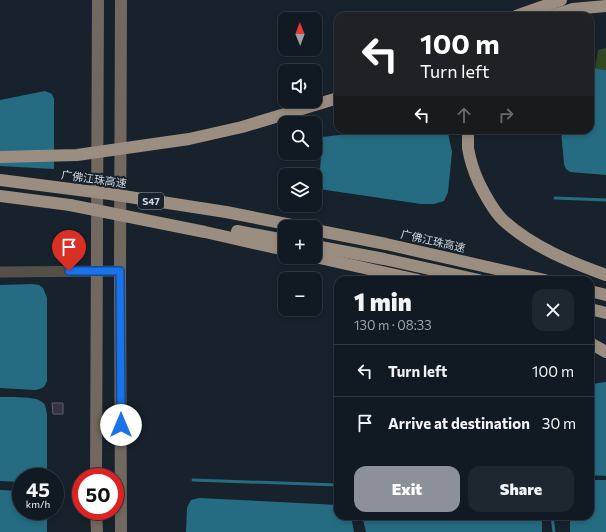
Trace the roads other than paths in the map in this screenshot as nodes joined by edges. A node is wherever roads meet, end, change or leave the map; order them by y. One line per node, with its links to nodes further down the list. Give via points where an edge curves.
1 (98, 0): 19 (main road)
2 (121, 0): 20 (main road)
3 (561, 0): 5 (highway)
4 (606, 6): 6 (highway)
5 (527, 12)
6 (563, 12)
7 (334, 99): 9 (highway, bridge, via 242,127 189,139 77,155)
8 (468, 134): 22 (highway, via 468,149 475,173 486,198 503,220 525,237 556,255)
9 (0, 158)
10 (0, 180): 13 (highway, 广佛江珠高速 / S47, bridge, via 110,194)
11 (0, 196): 12 (highway, S47)
12 (70, 206): 15 (highway, S47, bridge); 17 (highway, bridge)
13 (278, 222)
14 (322, 231): 25 (highway, 广佛江珠高速)
15 (278, 239)
16 (322, 247): 24 (highway)
17 (278, 248)
18 (322, 258): 23 (highway)
19 (96, 271): 20 (street); 21 (street); 32 (main road)
20 (120, 271): 35 (main road)
21 (0, 272)
22 (606, 274)
23 (401, 276)
24 (461, 276)
25 (527, 276)
26 (594, 292): 27 (highway)
27 (606, 295)
28 (594, 310): 29 (highway)
29 (606, 313)
30 (594, 345): 31 (highway)
31 (606, 352)
32 (96, 468)
33 (96, 520): 34 (main road)
34 (97, 532)
35 (121, 532)

